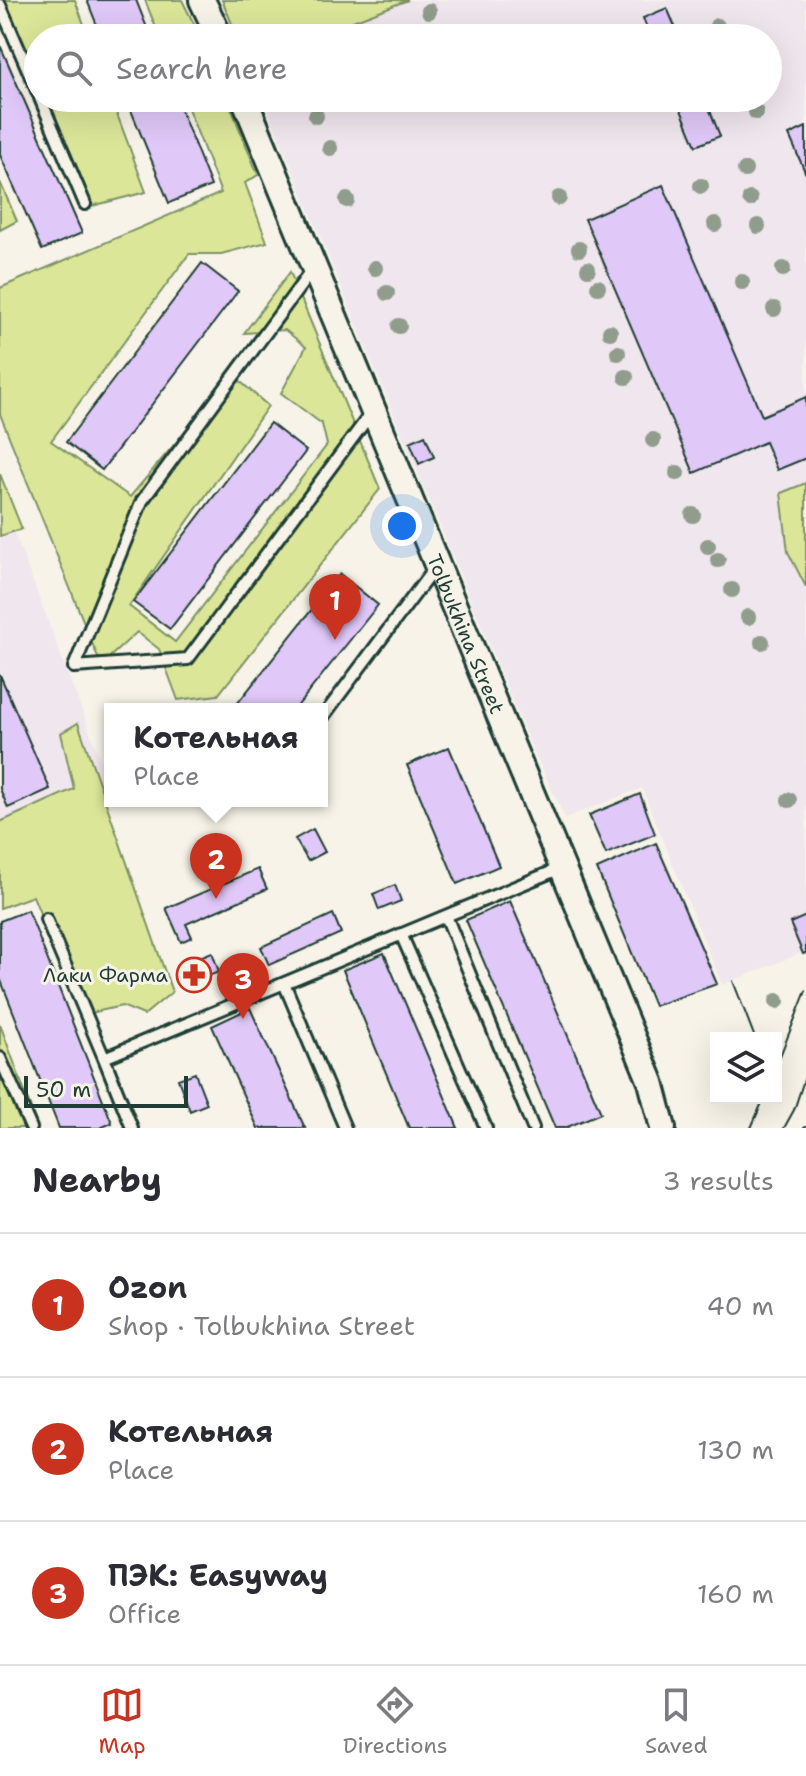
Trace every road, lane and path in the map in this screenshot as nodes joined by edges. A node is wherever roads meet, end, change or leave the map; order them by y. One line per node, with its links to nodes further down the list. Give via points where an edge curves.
1 (202, 0): 3 (street)
2 (0, 5): 4 (lane)
3 (213, 24)
4 (24, 61)
5 (46, 112): 7 (lane)
6 (250, 112): 8 (street, Tolbukhina Street)
7 (85, 204)
8 (314, 267): 9 (street, Tolbukhina Street); 9 (lane, via 142,501 74,667 188,659)
9 (374, 410): 10 (street, Tolbukhina Street)
10 (438, 565): 11 (lane); 12 (street, Tolbukhina Street)
11 (328, 710)
12 (563, 867): 13 (lane); 24 (street, Tolbukhina Street, via 651,1082)
13 (446, 916): 15 (lane); 23 (lane)
14 (46, 919): 18 (lane)
15 (401, 934): 16 (lane); 22 (lane)
16 (284, 983): 18 (lane); 21 (lane)
17 (0, 1058): 19 (lane)
18 (104, 1058): 20 (lane)
19 (31, 1128)
20 (132, 1128)
21 (345, 1128)
22 (486, 1128)
23 (533, 1128)
24 (663, 1128)

